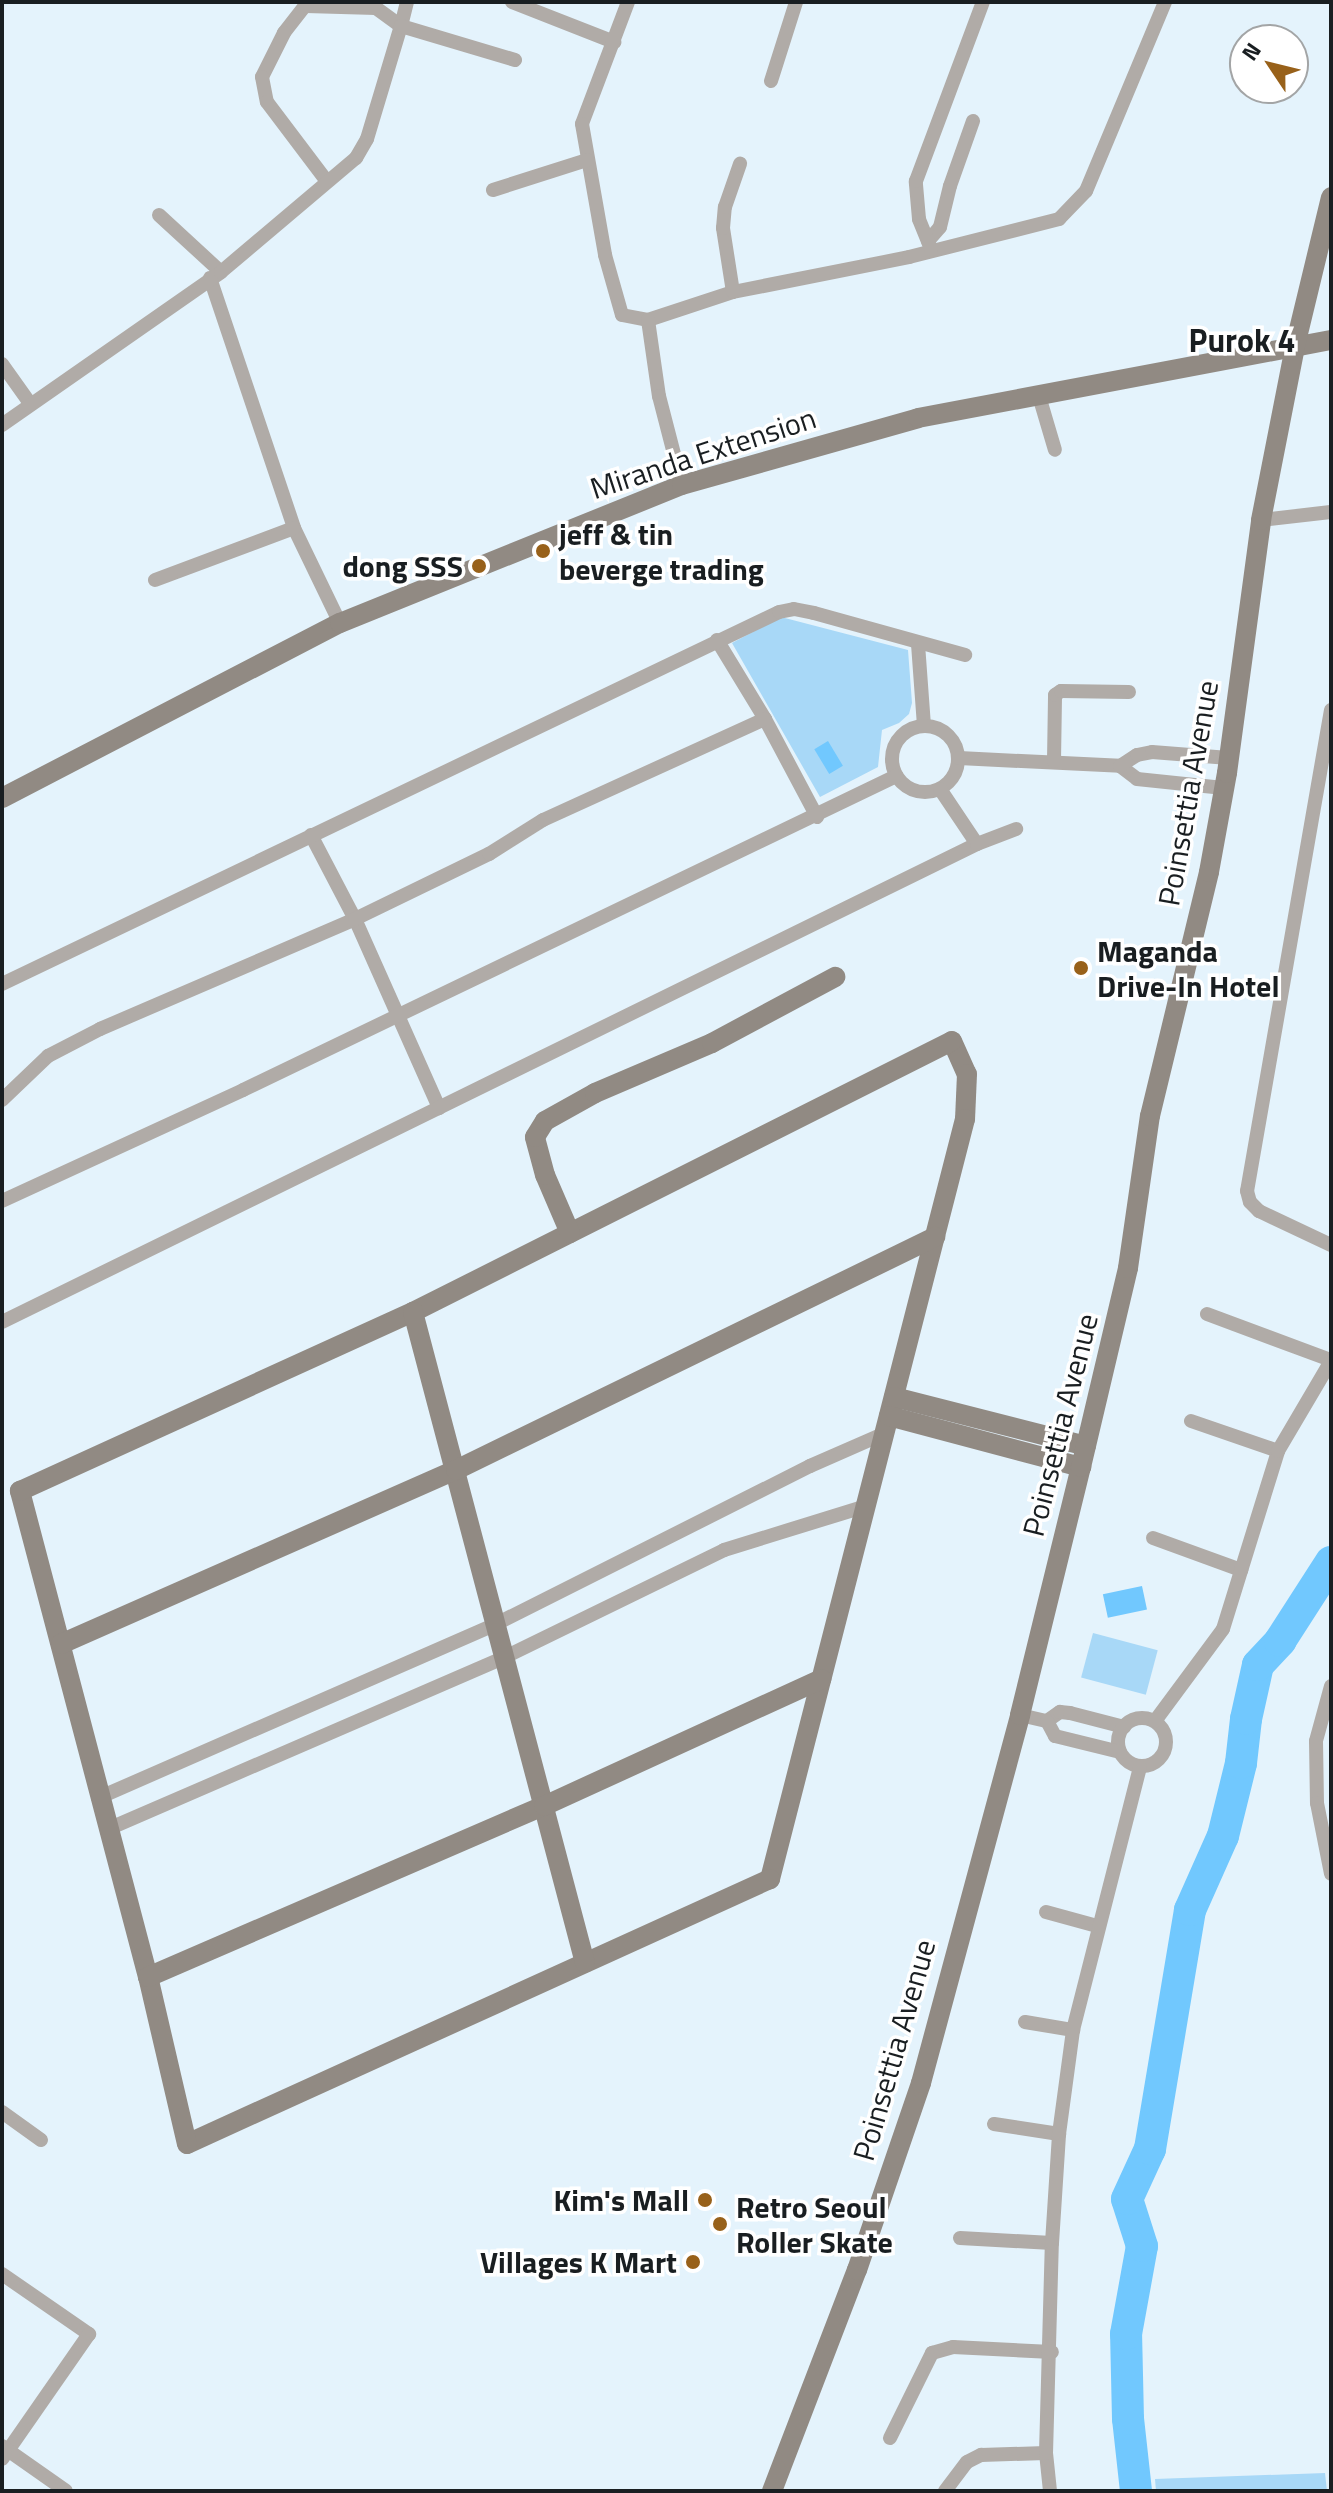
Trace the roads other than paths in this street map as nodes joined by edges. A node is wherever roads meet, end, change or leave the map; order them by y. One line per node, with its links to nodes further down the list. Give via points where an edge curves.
1 (407, 2): 8 (street)
2 (512, 2): 9 (street)
3 (628, 2): 9 (street)
4 (796, 2): 11 (street)
5 (983, 2): 19 (street, via 916,181 915,198)
6 (1165, 2): 19 (street, via 1086,191 1072,209 1038,226)
7 (307, 4): 8 (street, via 376,8); 15 (street, via 284,33 262,77 267,102)
8 (401, 26): 10 (street); 15 (street, via 367,139 356,158)
9 (614, 42): 13 (street, via 582,124)
10 (515, 60)
11 (771, 81)
12 (973, 121): 19 (street)
13 (587, 160): 16 (street); 22 (street, via 622,315)
14 (740, 164): 21 (street, via 723,228)
15 (326, 180): 20 (street)
16 (493, 190)
17 (1331, 197): 24 (street, Poinsettia Avenue)
18 (159, 215): 20 (street)
19 (930, 245): 21 (street, via 909,257)
20 (216, 275): 27 (street); 33 (street)
21 (733, 292): 22 (street)
22 (648, 320): 30 (street, via 659,396)
23 (1331, 340): 24 (street, Miranda Extension)
24 (1295, 346): 26 (street, Miranda Extension); 32 (street, Poinsettia Avenue)
25 (2, 364): 27 (street)
26 (1039, 396): 29 (street); 30 (street, Miranda Extension, via 918,418)
27 (29, 402): 28 (street)
28 (2, 425)
29 (1055, 450)
30 (682, 485): 35 (street, Miranda Extension)
31 (1331, 512): 32 (street)
32 (1261, 520): 44 (street, Poinsettia Avenue)
33 (294, 528): 34 (street); 35 (street)
34 (155, 580)
35 (340, 623): 50 (street, Miranda Extension)
36 (717, 640): 37 (street, via 794,609); 41 (street); 53 (street)
37 (918, 644): 38 (street); 42 (street)
38 (965, 655)
39 (1129, 692): 45 (street, via 1055,695)
40 (1331, 710): 64 (street, via 1247,1191 1259,1211)
41 (765, 719): 51 (street); 55 (street, via 543,820 489,854)
42 (924, 725): 43 (street, via 952,738); 47 (street, via 895,742)
43 (959, 758): 45 (street); 49 (street, via 954,776)
44 (1229, 758): 46 (street, via 1152,752); 48 (street, Poinsettia Avenue)
45 (1054, 761): 46 (street)
46 (1120, 766): 48 (street, via 1137,779)
47 (896, 776): 49 (street, via 920,792); 51 (street)
48 (1224, 788): 73 (street, Poinsettia Avenue, via 1150,1116 1128,1268)
49 (940, 789): 54 (street)
50 (2, 798)
51 (817, 817): 58 (street)
52 (1016, 829): 54 (street)
53 (311, 835): 55 (street); 57 (street)
54 (977, 844): 60 (street)
55 (355, 919): 58 (street); 59 (street, via 100,1029 48,1056)
56 (835, 977): 62 (street, via 712,1043 595,1093 545,1121 535,1137)
57 (2, 984)
58 (398, 1016): 60 (street); 61 (street)
59 (2, 1100)
60 (439, 1108): 67 (street)
61 (2, 1201)
62 (570, 1233): 63 (street, via 952,1041 967,1074 965,1119); 65 (street)
63 (935, 1237): 69 (street); 76 (street)
64 (1331, 1245)
65 (413, 1312): 76 (street); 81 (street, via 20,1491)
66 (1207, 1314): 68 (street)
67 (2, 1322)
68 (1331, 1360): 74 (street)
69 (889, 1416): 71 (street); 72 (street); 77 (street); 80 (street, via 810,1466)
70 (1191, 1421): 74 (street)
71 (1003, 1425): 72 (street); 73 (street)
72 (997, 1445): 75 (street)
73 (1086, 1446): 75 (street, Poinsettia Avenue)
74 (1278, 1451): 79 (street)
75 (1081, 1467): 85 (street, Poinsettia Avenue)
76 (456, 1470): 80 (street); 81 (street)
77 (866, 1506): 82 (street, via 724,1550); 83 (street)
78 (1153, 1538): 79 (street)
79 (1241, 1570): 87 (street, via 1223,1629)
80 (496, 1624): 82 (street); 91 (street)
81 (61, 1644): 91 (street)
82 (505, 1657): 93 (street); 94 (street)
83 (821, 1679): 93 (street); 98 (street, via 770,1879)
84 (1331, 1686): 92 (street, via 1316,1741)
85 (1020, 1715): 86 (street); 114 (street, Poinsettia Avenue, via 921,2083 857,2270)
86 (1047, 1721): 88 (street, via 1060,1712); 89 (street, via 1055,1736)
87 (1155, 1721): 88 (street, via 1138,1718); 90 (street, via 1165,1734 1165,1750 1155,1763)
88 (1124, 1727): 89 (street)
89 (1120, 1752): 90 (street)
90 (1140, 1767): 97 (street)
91 (98, 1798): 94 (street)
92 (1324, 1802): 95 (street)
93 (544, 1806): 98 (street); 99 (street)
94 (108, 1829): 99 (street)
95 (1331, 1874)
96 (1046, 1912): 97 (street)
97 (1097, 1926): 101 (street)
98 (585, 1963): 99 (street, via 187,2144)
99 (148, 1977)
100 (1025, 2022): 101 (street)
101 (1073, 2030): 104 (street)
102 (2, 2112): 105 (street)
103 (994, 2124): 104 (street)
104 (1059, 2134): 107 (street)
105 (41, 2140)
106 (960, 2238): 107 (street)
107 (1052, 2243): 109 (street)
108 (2, 2274): 111 (street, via 89,2334)
109 (1052, 2352): 110 (street, via 953,2347 932,2353); 112 (street)
110 (890, 2438)
111 (4, 2451): 113 (street)
112 (1046, 2453): 115 (street, via 981,2455 967,2462); 116 (street)
113 (66, 2491)
114 (772, 2491)
115 (945, 2491)
116 (1050, 2491)

